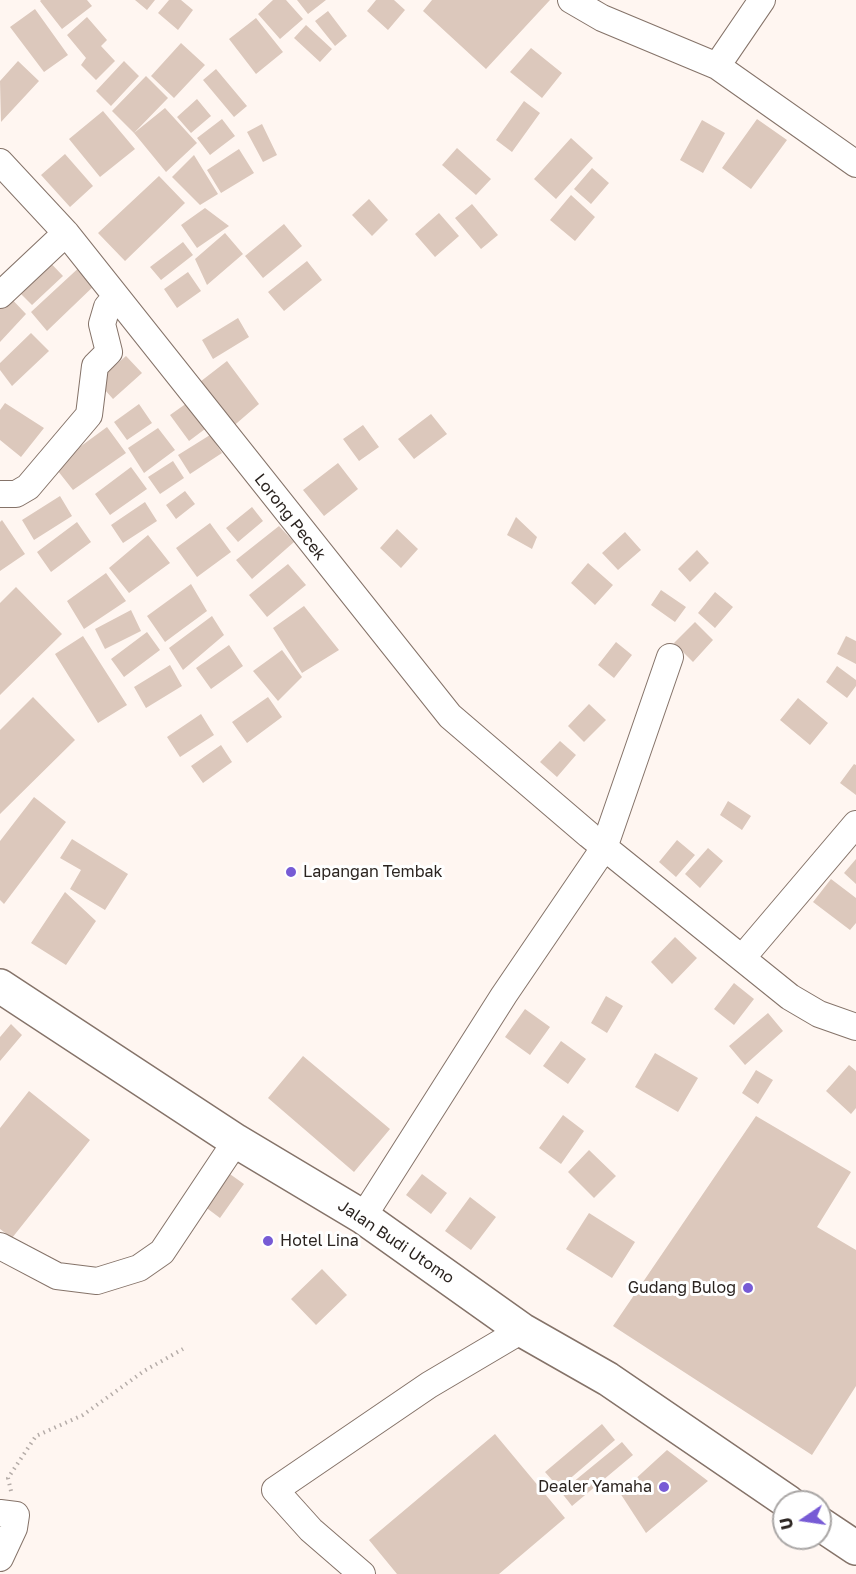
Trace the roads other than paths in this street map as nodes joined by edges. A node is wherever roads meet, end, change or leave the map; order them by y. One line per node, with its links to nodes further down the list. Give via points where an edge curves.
1 (571, 0): 3 (street, via 602,18)
2 (762, 0): 3 (street)
3 (717, 66): 5 (street)
4 (0, 162): 6 (street, Lorong Pecek)
5 (856, 164)
6 (66, 233): 7 (street); 8 (street, Lorong Pecek)
7 (0, 295)
8 (116, 297): 9 (street, via 107,307 102,324 109,352 95,366 89,415 28,487 16,494); 12 (street, Lorong Pecek, via 438,703)
9 (0, 494)
10 (670, 657): 12 (street)
11 (856, 824): 13 (street)
12 (604, 848): 13 (street, Lorong Pecek); 17 (street, via 504,995)
13 (743, 957): 15 (street, Lorong Pecek, via 790,997 819,1014)
14 (0, 986): 16 (main road, Jalan Budi Utomo)
15 (856, 1027)
16 (236, 1142): 17 (main road, Jalan Budi Utomo); 18 (street, via 162,1252 139,1268 97,1281 57,1276)
17 (363, 1217): 19 (main road, Jalan Budi Utomo)
18 (0, 1246)
19 (522, 1330): 20 (main road, Jalan Budi Utomo, via 608,1379); 25 (street, via 420,1391 275,1490 311,1530)
20 (772, 1491)
21 (8, 1514): 24 (street, via 14,1528)
22 (832, 1532): 23 (main road)
23 (856, 1548)
24 (0, 1558)
25 (362, 1574)

